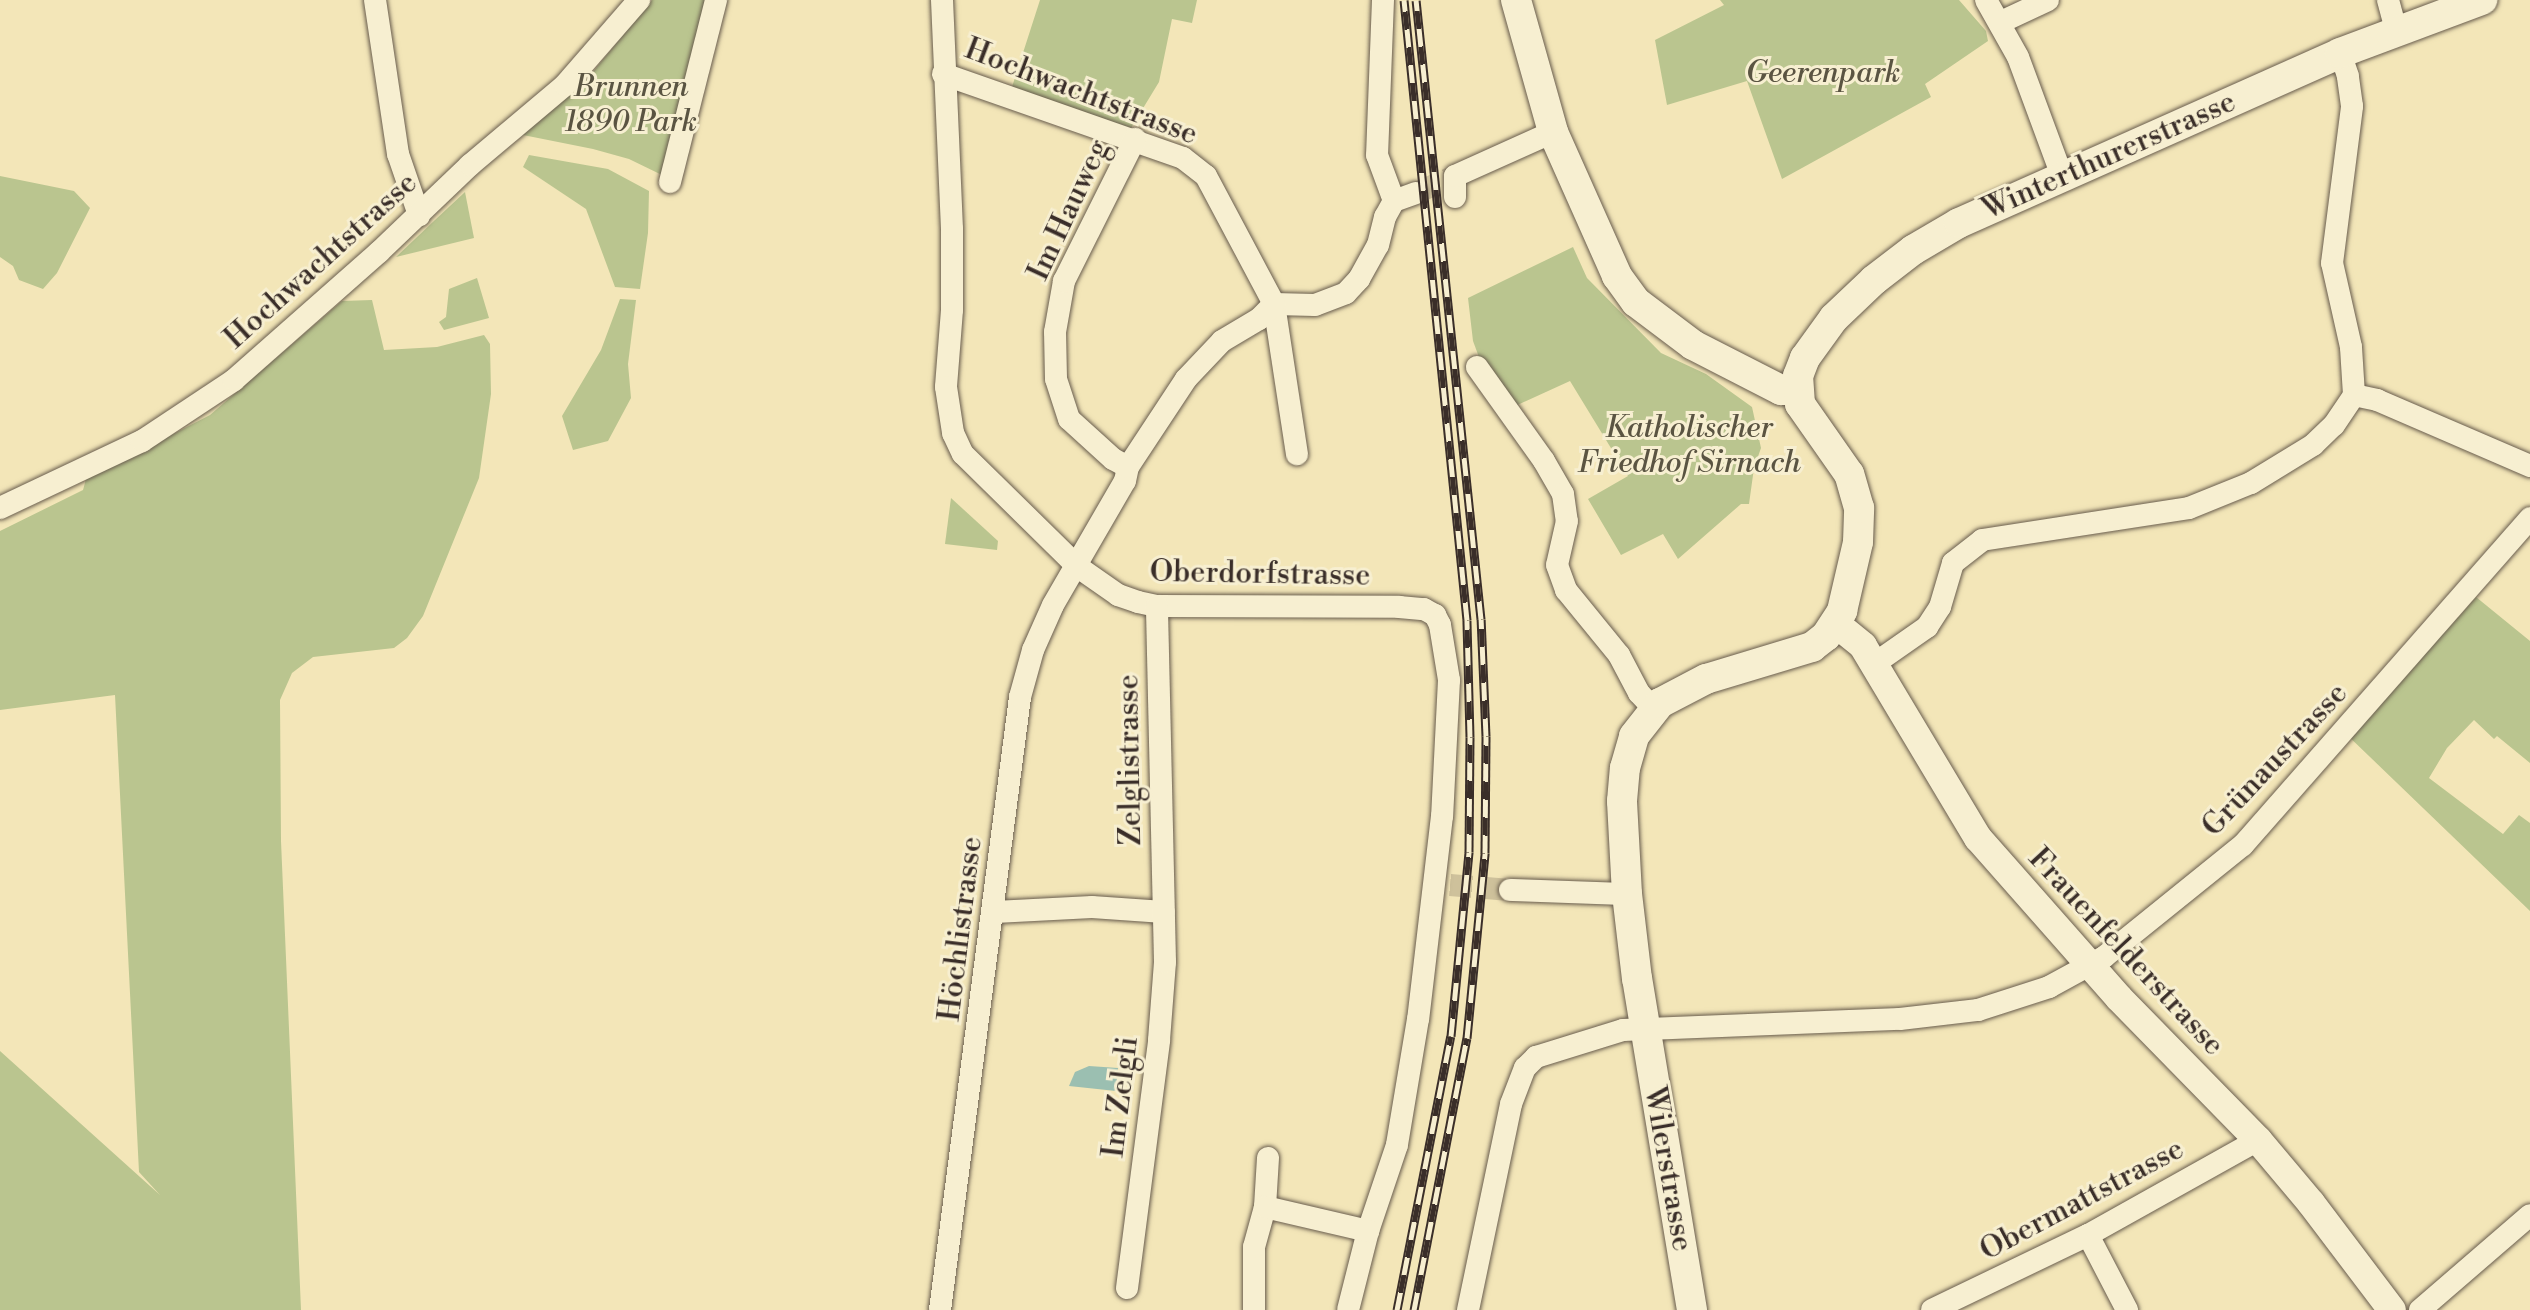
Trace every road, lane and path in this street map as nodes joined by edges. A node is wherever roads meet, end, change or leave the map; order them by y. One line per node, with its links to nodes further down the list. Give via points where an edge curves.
1 (375, 0): 22 (street, via 398,154)
2 (639, 0): 22 (street, Hochwachtstrasse, via 565,85)
3 (716, 0): 18 (street)
4 (942, 0): 14 (street, Hochwachtstrasse)
5 (1383, 0): 21 (street, via 1377,155)
6 (1516, 0): 15 (main road)
7 (1986, 0): 11 (street)
8 (2048, 0): 11 (street)
9 (2388, 0): 12 (street)
10 (2482, 0): 12 (main road, Winterthurerstrasse)
11 (2001, 22): 17 (street)
12 (2396, 29): 13 (main road, Winterthurerstrasse)
13 (2340, 53): 17 (main road, Winterthurerstrasse); 26 (street, via 2352,106 2332,263 2351,347)
14 (943, 74): 16 (street, Hochwachtstrasse); 32 (street, Oberdorfstrasse, via 952,229 946,387 953,433 963,454)
15 (1553, 132): 19 (street); 25 (main road, via 1617,276 1636,302 1693,345 1781,390)
16 (1135, 139): 23 (street, Hochwachtstrasse, via 1183,158 1206,176); 29 (street, Im Hauweg, via 1064,281 1055,332 1056,379 1069,419)
17 (2062, 176): 25 (main road, Winterthurerstrasse, via 1936,236 1874,280 1816,339)
18 (670, 182)
19 (1455, 186)
20 (1416, 193): 21 (street)
21 (1394, 201): 23 (street, via 1378,245 1346,293 1315,305)
22 (419, 215): 30 (street, Hochwachtstrasse, via 234,380 142,441)
23 (1274, 304): 27 (street, Hochwachtstrasse); 29 (street, via 1200,361)
24 (1477, 367): 36 (street, via 1563,494 1567,521 1557,565 1566,590)
25 (1797, 390): 34 (main road, via 1800,404 1849,474 1859,508 1853,567)
26 (2354, 395): 28 (street); 35 (street, via 2313,445 2251,483 2189,508 1982,540 1953,563 1940,607 1927,627)
27 (1297, 454)
28 (2530, 466)
29 (1128, 467): 32 (street)
30 (0, 508)
31 (2530, 518): 41 (street, Grünaustrasse, via 2243,845)
32 (1078, 567): 33 (street, Oberdorfstrasse, via 1118,595); 39 (street, Höchlistrasse, via 1053,605 1020,697)
33 (1157, 606): 40 (street, Zelglistrasse); 47 (street, Oberdorfstrasse, via 1424,609 1435,615 1445,644 1449,680 1442,884 1397,1145)
34 (1835, 623): 35 (street, Frauenfelderstrasse, via 1863,646); 36 (main road, via 1801,653 1706,679)
35 (1874, 664): 41 (street, Frauenfelderstrasse, via 1978,838)
36 (1654, 709): 38 (main road, via 1634,736 1625,768)
37 (1510, 890): 38 (street)
38 (1627, 894): 42 (main road, Wilerstrasse)
39 (995, 912): 40 (street, via 1092,907); 50 (street, Höchlistrasse)
40 (1164, 912): 49 (street, Im Zelgli, via 1159,1040)
41 (2089, 964): 42 (street, Grünaustrasse, via 2049,987 1978,1010 1885,1020); 43 (street, Frauenfelderstrasse)
42 (1644, 1028): 53 (street, Grünaustrasse, via 1543,1053 1525,1068 1511,1104); 54 (main road, Wilerstrasse)
43 (2258, 1140): 48 (street, Obermattstrasse); 57 (street, Frauenfelderstrasse)
44 (1268, 1158): 45 (street)
45 (1265, 1207): 47 (street); 51 (street, via 1254,1247)
46 (2530, 1215): 58 (street)
47 (1368, 1231): 52 (street)
48 (2088, 1235): 55 (street, Obermattstrasse); 56 (street)
49 (1127, 1288)
50 (940, 1310)
51 (1254, 1310)
52 (1348, 1310)
53 (1468, 1310)
54 (1692, 1310)
55 (1932, 1310)
56 (2127, 1310)
57 (2392, 1310)
58 (2420, 1310)

